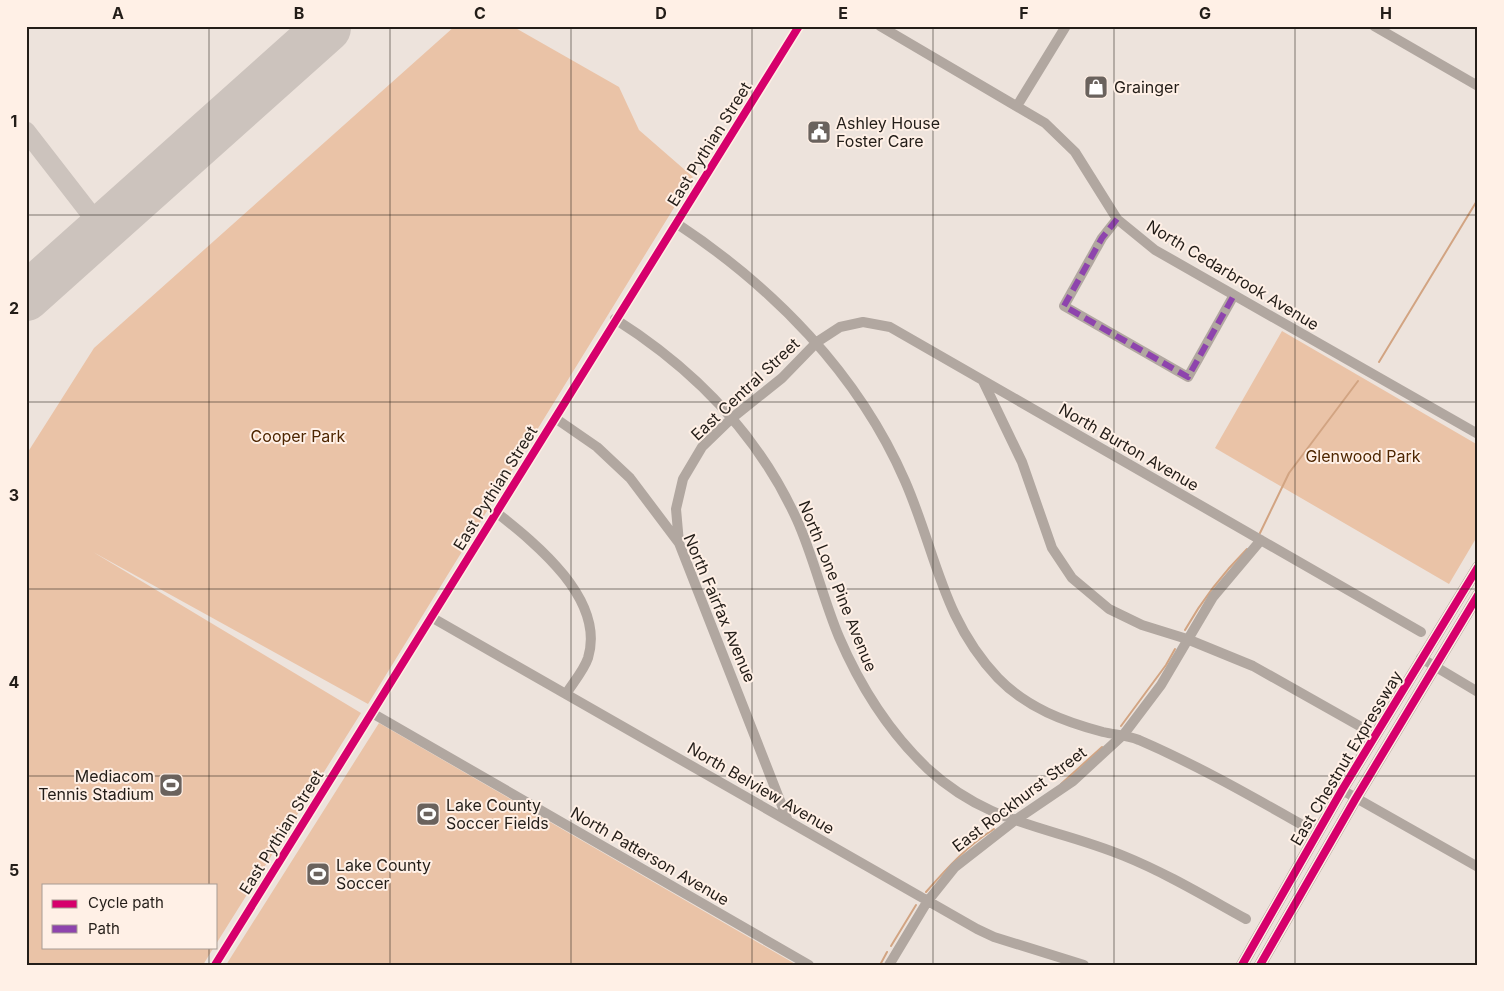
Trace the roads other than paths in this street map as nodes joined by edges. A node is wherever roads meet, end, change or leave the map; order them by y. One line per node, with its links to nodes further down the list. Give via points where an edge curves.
1 (799, 26): 8 (street, East Pythian Street)
2 (880, 26): 6 (street, North Cedarbrook Avenue)
3 (1066, 26): 6 (street)
4 (1374, 26): 5 (street)
5 (1478, 86)
6 (1017, 106): 7 (street, North Cedarbrook Avenue, via 1045,123 1075,152)
7 (1117, 219): 9 (street, North Cedarbrook Avenue, via 1155,250); 9 (street, via 1102,238 1064,306 1188,377)
8 (676, 223): 10 (street, East Pythian Street); 11 (street, via 718,250 766,290)
9 (1234, 295): 17 (street, North Cedarbrook Avenue)
10 (615, 319): 15 (street, East Pythian Street); 16 (street, North Lone Pine Avenue, via 695,378)
11 (817, 342): 12 (street, North Burton Avenue, via 840,327 864,322 890,327); 16 (street, East Central Street, via 782,378); 34 (street, via 872,417 905,481 943,592 964,635 999,679 1030,705 1058,718 1106,733)
12 (984, 382): 13 (street, North Burton Avenue); 14 (street)
13 (1008, 395): 14 (street); 21 (street, North Burton Avenue)
14 (996, 407): 27 (street, via 1022,462 1052,548 1072,578 1109,609 1142,625)
15 (555, 418): 19 (street, East Pythian Street); 20 (street, North Fairfax Avenue, via 597,447 630,478)
16 (732, 418): 18 (street, East Central Street, via 702,446 683,479); 38 (street, North Lone Pine Avenue, via 773,472 798,521 838,635 861,683 892,730 929,769 973,803)
17 (1478, 434)
18 (676, 509): 20 (street); 22 (street, East Central Street)
19 (496, 512): 25 (street, East Pythian Street); 31 (street, via 546,554 584,606 590,635 588,658)
20 (662, 518): 22 (street, North Fairfax Avenue)
21 (1261, 540): 26 (street, North Burton Avenue); 27 (street, East Rockhurst Street, via 1212,597)
22 (679, 543): 37 (street, North Fairfax Avenue)
23 (1478, 567): 28 (main road, East Chestnut Expressway)
24 (1478, 596): 29 (main road, East Chestnut Expressway)
25 (431, 616): 31 (street, North Belview Avenue); 32 (street, East Pythian Street)
26 (1422, 632)
27 (1187, 639): 33 (street, via 1253,666); 34 (street, East Rockhurst Street, via 1160,685)
28 (1421, 658): 29 (street); 35 (main road, East Chestnut Expressway)
29 (1435, 666): 30 (street); 36 (main road, East Chestnut Expressway)
30 (1478, 692)
31 (566, 694): 37 (street, North Belview Avenue)
32 (372, 713): 43 (street, East Pythian Street); 44 (street, North Patterson Avenue)
33 (1363, 728)
34 (1124, 734): 38 (street, East Rockhurst Street, via 1073,781); 39 (street, via 1183,759)
35 (1342, 790): 36 (street); 47 (main road, East Chestnut Expressway)
36 (1356, 798): 40 (street); 48 (main road, East Chestnut Expressway)
37 (788, 821): 41 (street, North Belview Avenue)
38 (1014, 821): 41 (street, East Rockhurst Street, via 955,867); 42 (street, North Lone Pine Avenue, via 1122,855)
39 (1306, 827)
40 (1478, 868)
41 (927, 902): 45 (street, East Rockhurst Street); 46 (street, North Belview Avenue, via 994,937)
42 (1246, 919)
43 (215, 965)
44 (809, 965)
45 (889, 965)
46 (1084, 965)
47 (1242, 965)
48 (1260, 965)

